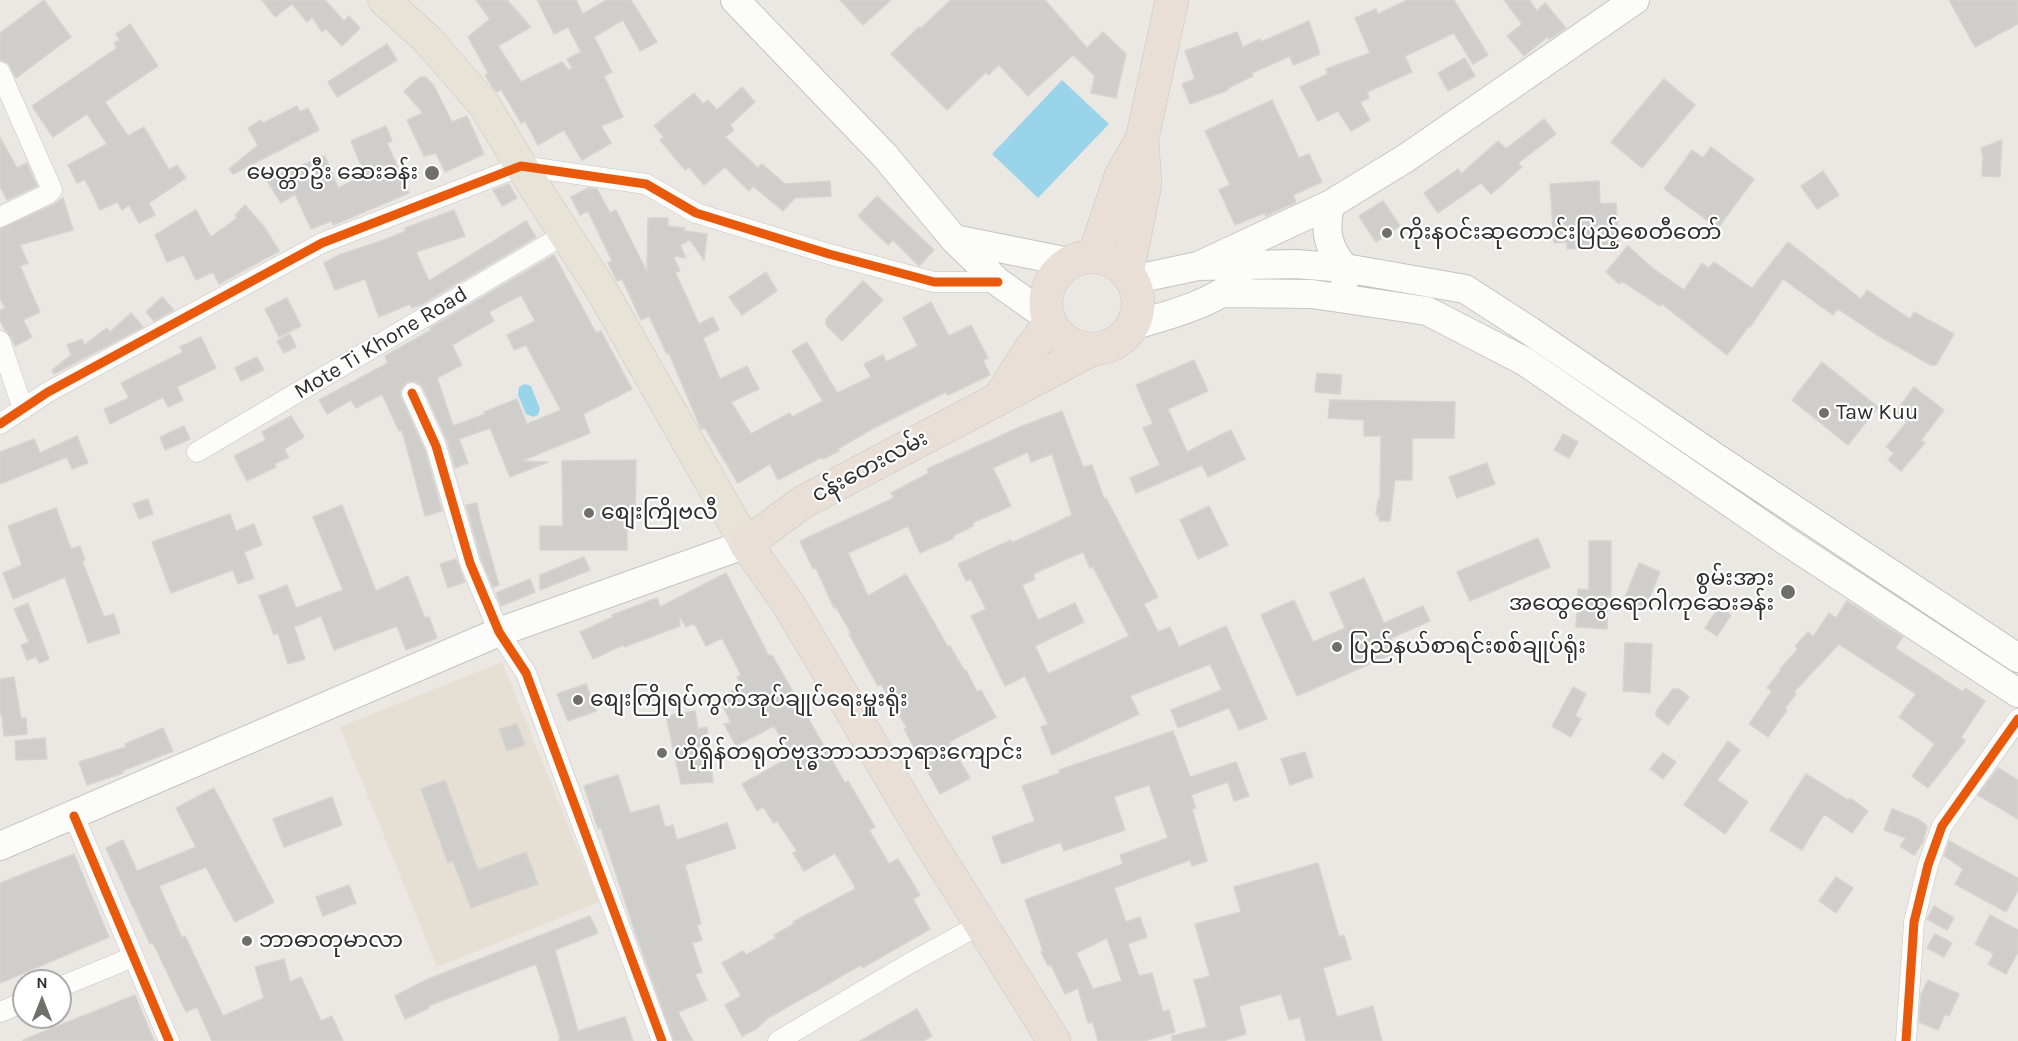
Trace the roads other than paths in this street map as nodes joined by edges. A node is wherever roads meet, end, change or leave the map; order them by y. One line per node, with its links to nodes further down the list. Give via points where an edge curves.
1 (384, 0): 7 (main road, via 428,40 485,106)
2 (735, 0): 11 (main road, via 885,156)
3 (1172, 0): 6 (highway)
4 (1635, 0): 8 (main road, via 1406,158)
5 (0, 72): 9 (street, via 51,190)
6 (1143, 139): 12 (highway); 16 (highway, via 1145,185)
7 (521, 166): 10 (main road); 17 (street, via 646,184 696,213 934,282); 26 (street, via 322,243)
8 (1322, 208): 13 (main road); 14 (main road); 15 (main road, via 1330,245)
9 (0, 217)
10 (565, 234): 28 (street, Mote Ti Khone Road); 29 (main road, via 602,291)
11 (954, 239): 12 (main road); 17 (main road)
12 (1081, 259): 16 (highway, via 1106,259); 20 (highway, via 1053,276 1045,296)
13 (1258, 265): 14 (main road); 15 (main road); 18 (main road)
14 (1198, 266): 16 (main road)
15 (1346, 268): 19 (main road); 31 (main road, via 1465,289)
16 (1130, 277): 21 (highway, via 1138,303)
17 (998, 282): 20 (main road)
18 (1223, 293): 19 (main road); 21 (main road)
19 (1345, 298): 32 (main road, via 1427,311 1524,361 1786,541)
20 (1048, 320): 23 (highway, via 1059,338 1074,347); 25 (highway)
21 (1133, 326): 23 (highway, via 1118,342)
22 (0, 341): 26 (street)
23 (1091, 350): 25 (highway, ငန်းတေးလမ်း)
24 (412, 393): 30 (street, via 436,446 470,563)
25 (999, 399): 29 (highway, ငန်းတေးလမ်း, via 803,502)
26 (23, 409): 27 (street)
27 (0, 424)
28 (197, 452)
29 (746, 544): 30 (main road); 36 (highway, via 789,605)
30 (499, 632): 34 (main road); 40 (street, via 526,673)
31 (2018, 658)
32 (2018, 693)
33 (2018, 719): 43 (street, via 1942,826 1928,865 1914,922)
34 (74, 816): 35 (main road); 37 (street)
35 (0, 846)
36 (981, 924): 41 (street); 42 (highway)
37 (133, 957): 38 (street); 39 (street)
38 (72, 982)
39 (169, 1041)
40 (662, 1041)
41 (778, 1041)
42 (1054, 1041)
43 (1906, 1041)

